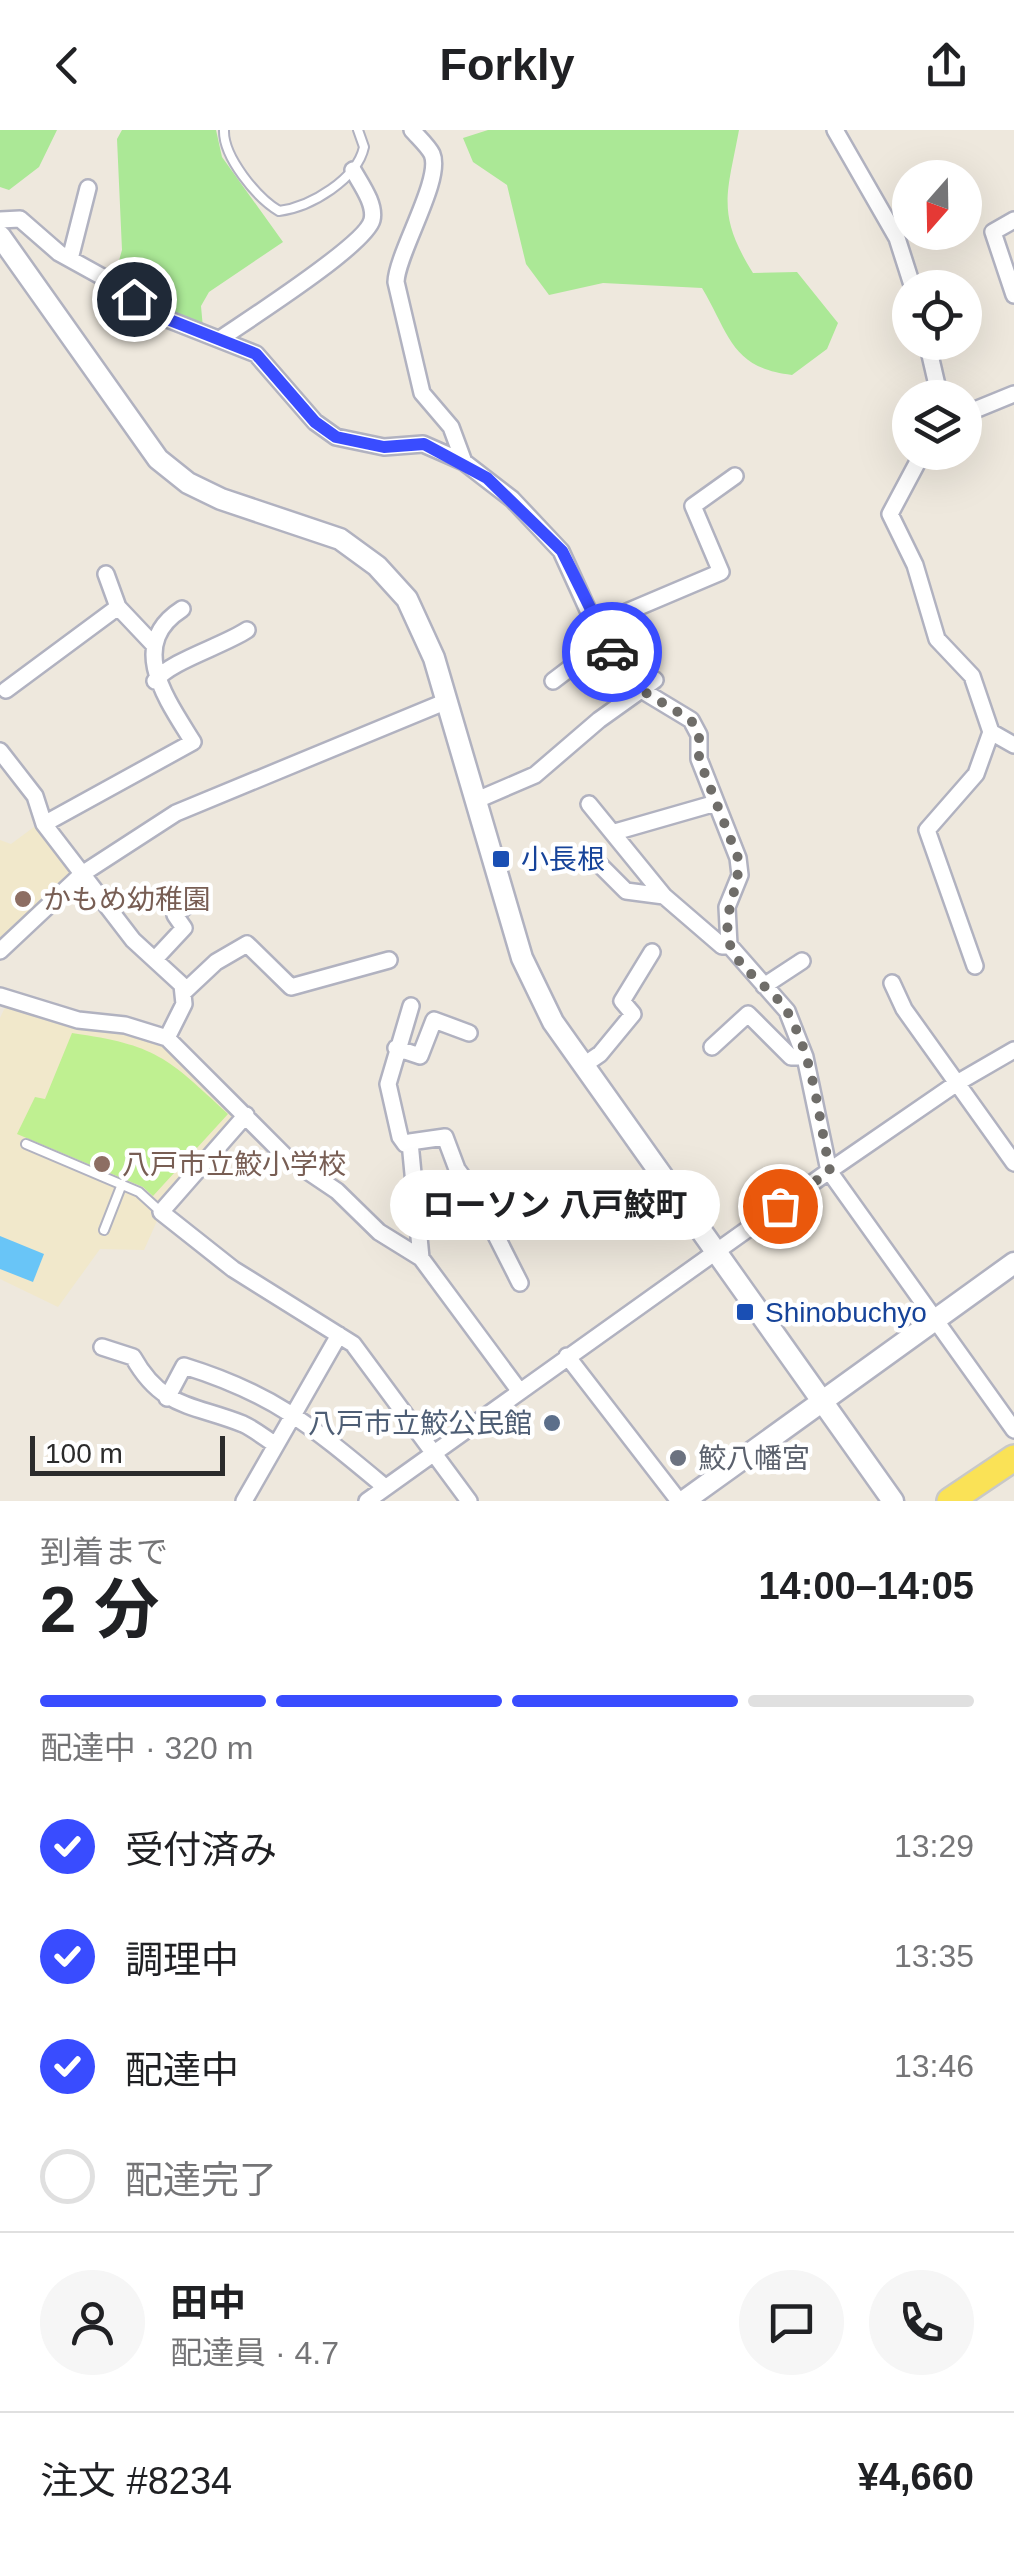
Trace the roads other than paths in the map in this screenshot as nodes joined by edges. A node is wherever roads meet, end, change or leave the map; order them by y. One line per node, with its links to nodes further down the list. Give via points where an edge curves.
1 (224, 130): 5 (lane, via 230,156 279,212 310,202)
2 (358, 130): 5 (lane, via 364,147)
3 (412, 130): 16 (street, via 433,155 433,168 396,282 422,393 451,427)
4 (844, 134): 11 (street)
5 (354, 170): 13 (street, via 371,205 369,227)
6 (88, 188): 10 (street)
7 (0, 220): 10 (street, via 20,218)
8 (1014, 220): 12 (street, via 993,232)
9 (0, 236): 30 (street, via 158,458 221,499 340,539 408,598)
10 (70, 259): 13 (street, via 152,313)
11 (907, 270)
12 (1014, 295)
13 (220, 339): 16 (street, via 256,354 336,437 384,447 424,444)
14 (1014, 394): 15 (street)
15 (982, 407)
16 (464, 462): 22 (street, via 562,551)
17 (913, 470): 31 (street, via 890,523 915,564 937,639 972,676)
18 (735, 476): 22 (street, via 693,506 721,572)
19 (106, 574): 20 (street)
20 (118, 608): 25 (street); 29 (street)
21 (182, 610): 25 (street, via 168,618)
22 (596, 625): 24 (street)
23 (247, 630): 26 (street)
24 (604, 642): 27 (street); 28 (street)
25 (153, 644): 26 (street)
26 (156, 681): 37 (street, via 193,742)
27 (553, 681)
28 (649, 686): 34 (street, via 535,775); 35 (street, via 691,720)
29 (6, 690)
30 (447, 701): 34 (street); 40 (street, via 176,813)
31 (991, 732): 32 (street); 49 (street, via 976,774 927,830)
32 (1014, 746)
33 (0, 751): 37 (street, via 36,796)
34 (477, 800): 61 (street, via 522,958 553,1022)
35 (716, 803): 38 (street); 43 (street, via 740,875 727,907)
36 (589, 804): 38 (street)
37 (44, 824): 40 (street)
38 (615, 832): 41 (street)
39 (596, 861): 41 (street, via 626,891)
40 (82, 874): 44 (street); 46 (street, via 133,940)
41 (664, 896): 43 (street, via 722,946)
42 (191, 902): 46 (street, via 175,915 184,928)
43 (729, 945): 51 (street)
44 (0, 951)
45 (652, 952): 61 (street, via 622,1001 633,1014)
46 (156, 958): 52 (street)
47 (389, 960): 52 (street, via 291,987 247,944)
48 (802, 961): 51 (street)
49 (976, 966)
50 (892, 984): 62 (street)
51 (764, 986): 60 (street, via 787,1012)
52 (183, 993): 56 (street)
53 (0, 996): 56 (street)
54 (411, 1006): 58 (street)
55 (470, 1034): 58 (street, via 434,1020 420,1056)
56 (167, 1038): 63 (street)
57 (712, 1046): 60 (street, via 748,1014 791,1058)
58 (396, 1048): 64 (street, via 388,1084 400,1137)
59 (1014, 1050): 62 (street)
60 (805, 1057): 67 (street)
61 (584, 1065): 71 (street)
62 (957, 1082): 66 (street); 67 (street)
63 (246, 1116): 69 (street); 72 (street, via 285,1156)
64 (410, 1142): 72 (street); 74 (street, via 445,1136)
65 (26, 1144): 68 (lane)
66 (1014, 1164)
67 (830, 1171): 71 (street); 75 (street)
68 (122, 1184): 69 (lane); 70 (lane)
69 (161, 1212): 76 (street)
70 (104, 1230)
71 (714, 1252): 78 (street); 81 (street)
72 (421, 1258): 79 (street)
73 (1014, 1263): 75 (street)
74 (520, 1283)
75 (936, 1320): 81 (street); 83 (street)
76 (339, 1335): 82 (street); 85 (street)
77 (102, 1347): 80 (street, via 133,1357)
78 (567, 1356): 79 (street); 91 (street)
79 (518, 1389): 85 (street)
80 (166, 1398): 82 (street, via 184,1366); 84 (street, via 245,1424)
81 (822, 1402): 91 (street); 92 (street)
82 (298, 1414): 84 (street); 87 (street)
83 (1014, 1430)
84 (276, 1445): 88 (street)
85 (434, 1450): 87 (street); 90 (street)
86 (1014, 1458): 93 (main road)
87 (386, 1487): 89 (street)
88 (244, 1501)
89 (367, 1501)
90 (469, 1501)
91 (682, 1501)
92 (894, 1501)
93 (950, 1501)

